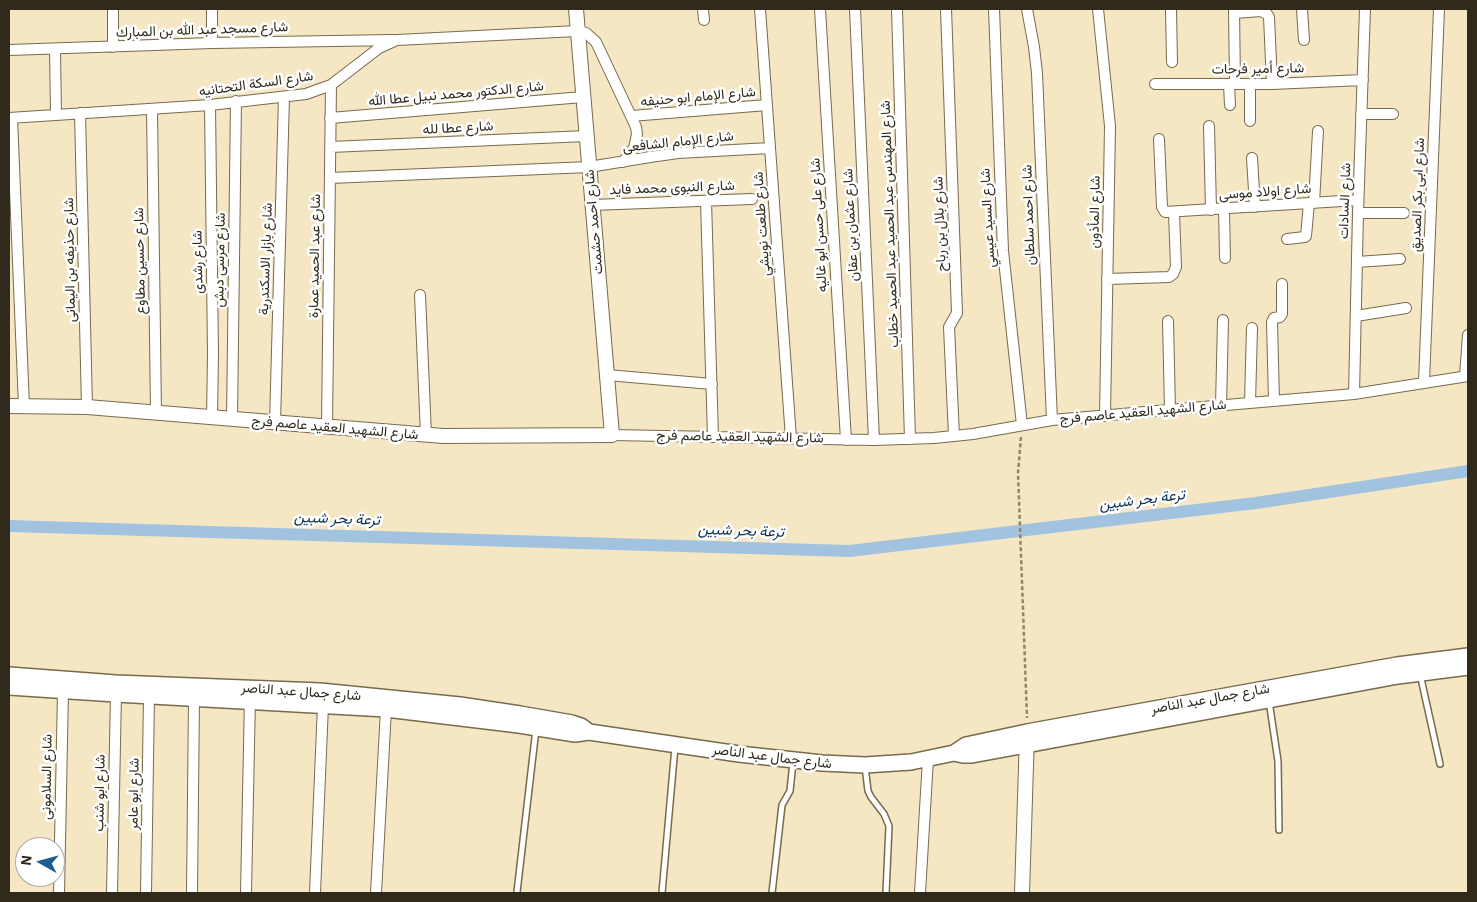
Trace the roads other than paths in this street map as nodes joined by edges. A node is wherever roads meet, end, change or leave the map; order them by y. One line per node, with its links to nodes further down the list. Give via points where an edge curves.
1 (113, 9): 23 (street)
2 (212, 9): 22 (street)
3 (576, 9): 19 (street, شارع احمد حشمت)
4 (703, 9): 18 (street)
5 (760, 9): 37 (street, شارع طلعت نويشي)
6 (820, 9): 108 (street, شارع على حسن ابو غاليه)
7 (855, 9): 109 (street, شارع عثمان بن عفان)
8 (897, 9): 107 (street, شارع المهندس عبد الحميد عبد الحميد خطاب)
9 (946, 9): 105 (street, شارع بلال بن رباح, via 958,313 949,327)
10 (994, 9): 100 (street, شارع السيد عيسي, via 1003,251)
11 (1027, 9): 98 (street, شارع احمد سلطان, via 1037,72)
12 (1098, 9): 73 (street, شارع المأذون, via 1110,126)
13 (1171, 9): 26 (street)
14 (1302, 9): 21 (street)
15 (1365, 9): 27 (street, شارع السادات)
16 (1439, 9): 84 (street, شارع ابى بكر الصديق)
17 (1234, 11): 29 (street); 31 (street, via 1267,14)
18 (704, 20)
19 (578, 31): 20 (street, شارع السكة التحتانيه); 34 (street, شارع احمد حشمت); 44 (street, via 596,42)
20 (397, 40): 22 (street, شارع مسجد عبد الله بن المبارك); 32 (street, شارع السكة التحتانيه, via 379,48)
21 (1304, 40)
22 (212, 43): 23 (street, شارع مسجد عبد الله بن المبارك)
23 (113, 47): 24 (street, شارع مسجد عبد الله بن المبارك)
24 (55, 49): 25 (street, شارع مسجد عبد الله بن المبارك); 43 (street)
25 (9, 50)
26 (1172, 62)
27 (1363, 80): 31 (street, شارع أمير فرحات); 41 (street, شارع السادات)
28 (1155, 84): 29 (street, شارع أمير فرحات)
29 (1232, 84): 30 (street, شارع أمير فرحات); 38 (street)
30 (1250, 84): 31 (street, شارع أمير فرحات); 47 (street)
31 (1272, 84)
32 (331, 85): 33 (street, شارع السكة التحتانيه, via 306,94); 46 (street, شارع عبد الحميد عمارة)
33 (284, 97): 35 (street, شارع السكة التحتانيه); 99 (street, شارع بازار الاسكندرية)
34 (583, 97): 46 (street, شارع الدكتور محمد نبيل عطا الله); 50 (street, شارع احمد حشمت)
35 (236, 102): 36 (street, شارع السكة التحتانيه); 97 (street, شارع مرسى دبش)
36 (210, 105): 39 (street, شارع السكة التحتانيه); 96 (street, شارع رشدى)
37 (767, 105): 44 (street, شارع الإمام ابو حنيفه); 53 (street, شارع طلعت نويشي)
38 (1230, 105)
39 (152, 109): 40 (street, شارع السكة التحتانيه); 94 (street, شارع حسين مطاوع)
40 (80, 113): 43 (street, شارع السكة التحتانيه); 92 (street, شارع حذيفه بن اليمانى)
41 (1361, 114): 42 (street); 59 (street, شارع السادات)
42 (1393, 114)
43 (56, 115): 45 (street, شارع السكة التحتانيه)
44 (631, 116): 55 (street, via 636,127 636,141)
45 (10, 118): 90 (street)
46 (330, 118): 52 (street, شارع عبد الحميد عمارة)
47 (1250, 121)
48 (1209, 126): 65 (street)
49 (1318, 131): 61 (street)
50 (586, 136): 52 (street, شارع عطا لله); 56 (street, شارع احمد حشمت)
51 (1159, 139): 66 (street, via 1162,207 1165,212)
52 (330, 147): 57 (street, شارع عبد الحميد عمارة)
53 (770, 148): 55 (street, شارع الإمام الشافعى, via 678,154); 106 (street, شارع طلعت نويشي)
54 (1252, 158): 63 (street)
55 (623, 162): 56 (street, شارع الإمام الشافعى)
56 (589, 167): 57 (street, شارع الإمام الشافعى); 62 (street, شارع احمد حشمت)
57 (330, 178): 101 (street, شارع عبد الحميد عمارة)
58 (752, 199): 60 (street, شارع النبوى محمد فايد)
59 (1358, 200): 61 (street, شارع اولاد موسى); 68 (street, شارع السادات)
60 (706, 201): 62 (street, شارع النبوى محمد فايد); 85 (street)
61 (1312, 203): 63 (street, شارع اولاد موسى); 69 (street, via 1306,236)
62 (592, 205): 82 (street, شارع احمد حشمت)
63 (1256, 207): 64 (street, شارع اولاد موسى)
64 (1224, 209): 65 (street, شارع اولاد موسى); 70 (street)
65 (1212, 210): 66 (street, شارع اولاد موسى)
66 (1174, 213): 73 (street, via 1174,274 1169,277)
67 (1404, 213): 68 (street)
68 (1358, 214): 72 (street, شارع السادات)
69 (1287, 239)
70 (1225, 258)
71 (1400, 259): 72 (street)
72 (1357, 262): 77 (street, شارع السادات)
73 (1107, 280): 95 (street, شارع المأذون)
74 (1282, 284): 87 (street, via 1282,314 1272,322)
75 (420, 295): 102 (street)
76 (1406, 308): 77 (street)
77 (1356, 316): 86 (street, شارع السادات)
78 (1223, 320): 91 (street)
79 (1168, 321): 93 (street)
80 (1252, 328): 88 (street)
81 (1468, 335): 83 (street)
82 (607, 375): 85 (street); 103 (street, شارع احمد حشمت)
83 (1467, 376): 84 (street, شارع الشهيد العقيد عاصم فرج)
84 (1424, 382): 86 (street, شارع الشهيد العقيد عاصم فرج)
85 (712, 384): 104 (street)
86 (1354, 394): 87 (street, شارع الشهيد العقيد عاصم فرج)
87 (1274, 401): 88 (street, شارع الشهيد العقيد عاصم فرج)
88 (1250, 403): 91 (street, شارع الشهيد العقيد عاصم فرج)
89 (9, 406): 90 (street, شارع الشهيد العقيد عاصم فرج)
90 (24, 406): 92 (street, شارع الشهيد العقيد عاصم فرج)
91 (1221, 406): 93 (street, شارع الشهيد العقيد عاصم فرج)
92 (87, 407): 94 (street, شارع الشهيد العقيد عاصم فرج)
93 (1170, 410): 95 (street, شارع الشهيد العقيد عاصم فرج)
94 (156, 413): 96 (street, شارع الشهيد العقيد عاصم فرج)
95 (1105, 416): 98 (street, شارع الشهيد العقيد عاصم فرج)
96 (212, 418): 97 (street, شارع الشهيد العقيد عاصم فرج)
97 (232, 419): 99 (street, شارع الشهيد العقيد عاصم فرج)
98 (1052, 420): 100 (street, شارع الشهيد العقيد عاصم فرج)
99 (275, 423): 101 (street, شارع الشهيد العقيد عاصم فرج)
100 (1022, 425): 105 (street, شارع الشهيد العقيد عاصم فرج)
101 (326, 427): 102 (street, شارع الشهيد العقيد عاصم فرج)
102 (426, 435): 103 (street, شارع الشهيد العقيد عاصم فرج)
103 (612, 435): 104 (street, شارع الشهيد العقيد عاصم فرج)
104 (713, 436): 106 (street, شارع الشهيد العقيد عاصم فرج)
105 (954, 436): 107 (street, شارع الشهيد العقيد عاصم فرج)
106 (791, 438): 108 (street, شارع الشهيد العقيد عاصم فرج)
107 (910, 439): 109 (street, شارع الشهيد العقيد عاصم فرج)
108 (846, 440): 109 (street, شارع الشهيد العقيد عاصم فرج)
109 (874, 440)
110 (1468, 656): 125 (main road, شارع جمال عبد الناصر, via 1398,665)
111 (1468, 667): 112 (main road, شارع جمال عبد الناصر)
112 (1420, 672): 120 (main road, شارع جمال عبد الناصر); 129 (lane)
113 (9, 676): 117 (main road, شارع جمال عبد الناصر)
114 (9, 687): 115 (main road, شارع جمال عبد الناصر)
115 (63, 690): 116 (main road, شارع جمال عبد الناصر); 133 (street, شارع السلامونى)
116 (116, 694): 118 (main road, شارع جمال عبد الناصر); 134 (street, شارع ابو شنب)
117 (250, 694): 119 (main road, شارع جمال عبد الناصر); 121 (main road, شارع جمال عبد الناصر); 124 (main road, شارع جمال عبد الناصر, via 320,691 460,705 572,723); 137 (street)
118 (149, 696): 119 (main road, شارع جمال عبد الناصر); 135 (street, شارع ابو عامر)
119 (194, 698): 136 (street)
120 (1268, 700): 125 (main road, شارع جمال عبد الناصر); 131 (lane, via 1278,761)
121 (323, 705): 122 (main road, شارع جمال عبد الناصر); 138 (street)
122 (386, 709): 123 (main road, شارع جمال عبد الناصر); 139 (street)
123 (536, 728): 124 (main road, شارع جمال عبد الناصر, via 575,734); 132 (lane)
124 (589, 732): 126 (main road, شارع جمال عبد الناصر)
125 (1027, 738): 127 (main road, شارع جمال عبد الناصر, via 968,755 954,753); 144 (street)
126 (675, 745): 128 (main road, شارع جمال عبد الناصر); 140 (lane)
127 (928, 759): 130 (main road, شارع جمال عبد الناصر); 143 (street)
128 (794, 760): 130 (main road, شارع جمال عبد الناصر); 141 (lane, via 790,791 782,805)
129 (1440, 764)
130 (865, 765): 142 (lane, via 868,791 889,826)
131 (1279, 830)
132 (517, 892)
133 (59, 893)
134 (112, 893)
135 (146, 893)
136 (192, 893)
137 (246, 893)
138 (315, 893)
139 (376, 893)
140 (662, 893)
141 (772, 893)
142 (886, 893)
143 (920, 893)
144 (1022, 893)

